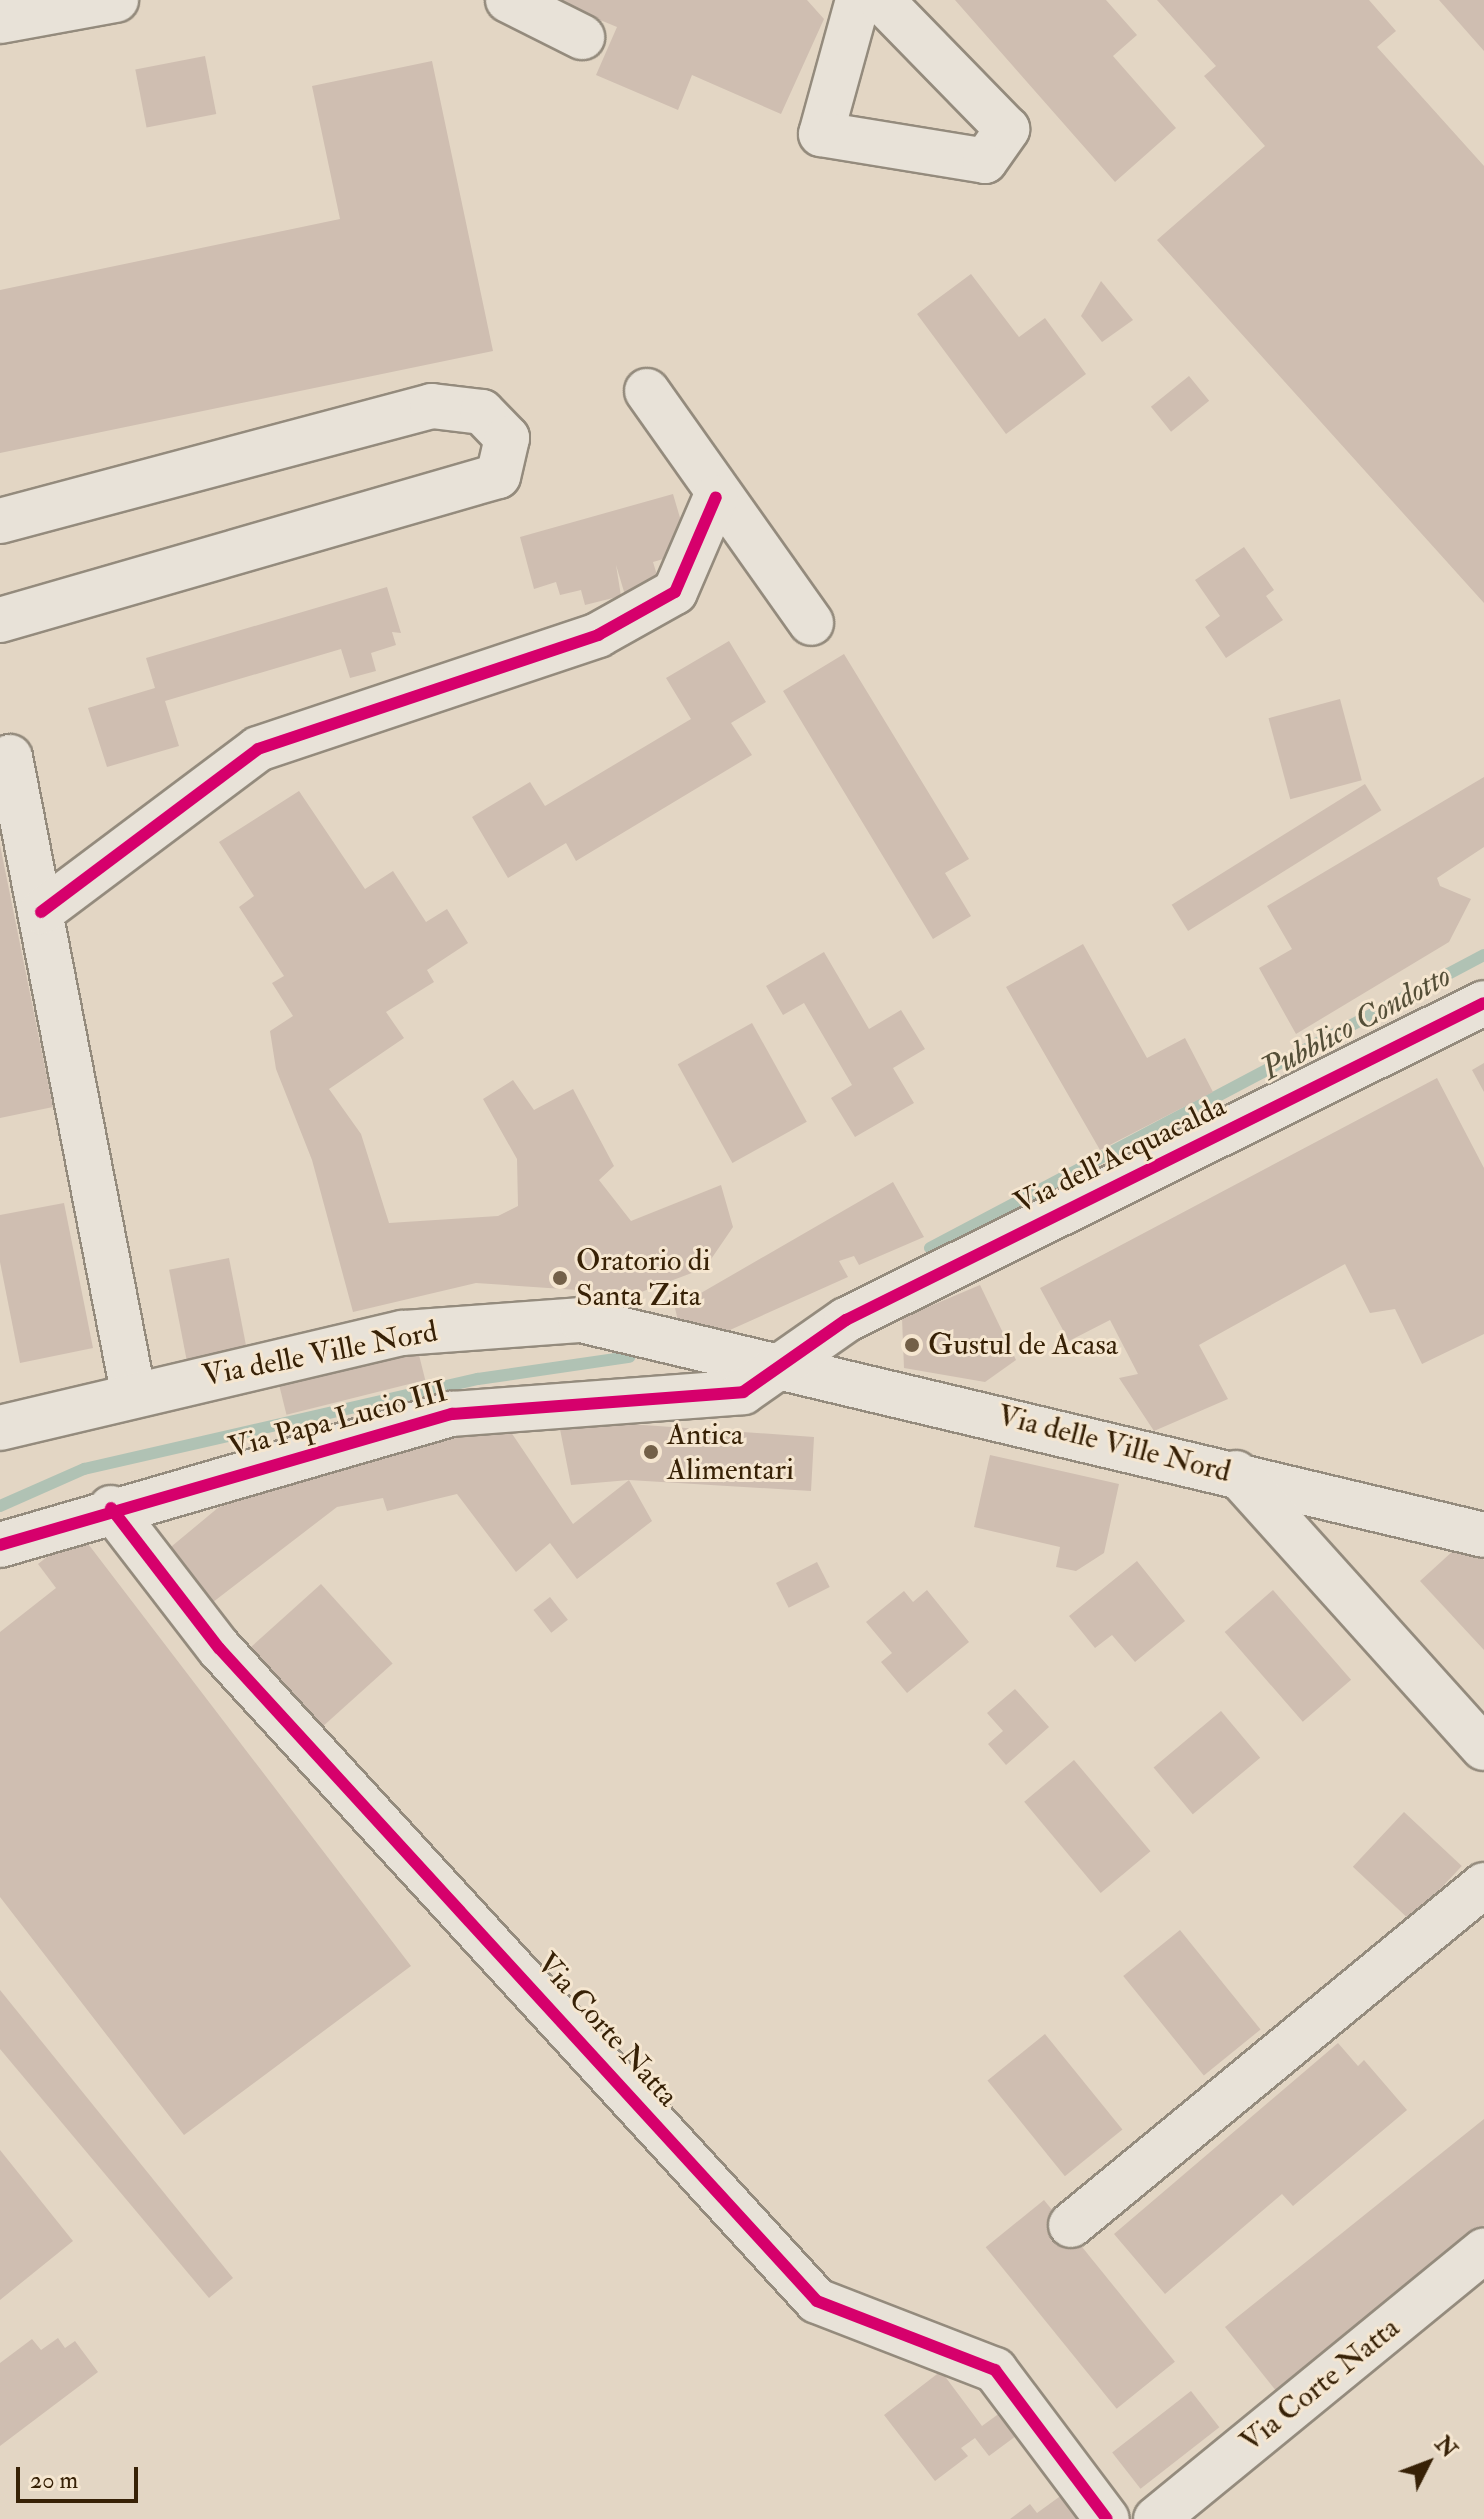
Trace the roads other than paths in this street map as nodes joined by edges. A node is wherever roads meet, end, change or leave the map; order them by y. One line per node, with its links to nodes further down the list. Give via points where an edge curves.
1 (116, 0): 5 (street)
2 (508, 0): 6 (street)
3 (858, 0): 4 (street, via 821,134 985,161 1007,129)
4 (881, 0)
5 (0, 21)
6 (582, 37)
7 (647, 391): 8 (street)
8 (716, 497): 11 (street); 13 (street, via 675,592 598,635 258,749)
9 (0, 521): 10 (street, via 432,406 482,412 507,438 498,476)
10 (0, 620)
11 (811, 623)
12 (10, 757): 13 (street)
13 (41, 912): 16 (street)
14 (1484, 1003): 15 (street, Via dell'Acquacalda, via 846,1320)
15 (787, 1364): 16 (street, Via delle Ville Nord, via 544,1318 403,1333); 18 (street, Via delle Ville Nord); 19 (street, Via Papa Lucio III, via 743,1392 452,1414)
16 (133, 1392): 17 (street, Via delle Ville Nord)
17 (0, 1428)
18 (1236, 1473): 20 (street, Via delle Ville Nord); 22 (street)
19 (111, 1508): 21 (street, Via Papa Lucio III); 26 (street, Via Corte Natta, via 219,1648 817,2301 995,2370)
20 (1484, 1535)
21 (0, 1545)
22 (1484, 1748)
23 (1484, 1885): 24 (street)
24 (1071, 2225)
25 (1484, 2251): 27 (street, Via Corte Natta)
26 (1107, 2519)
27 (1156, 2519)

